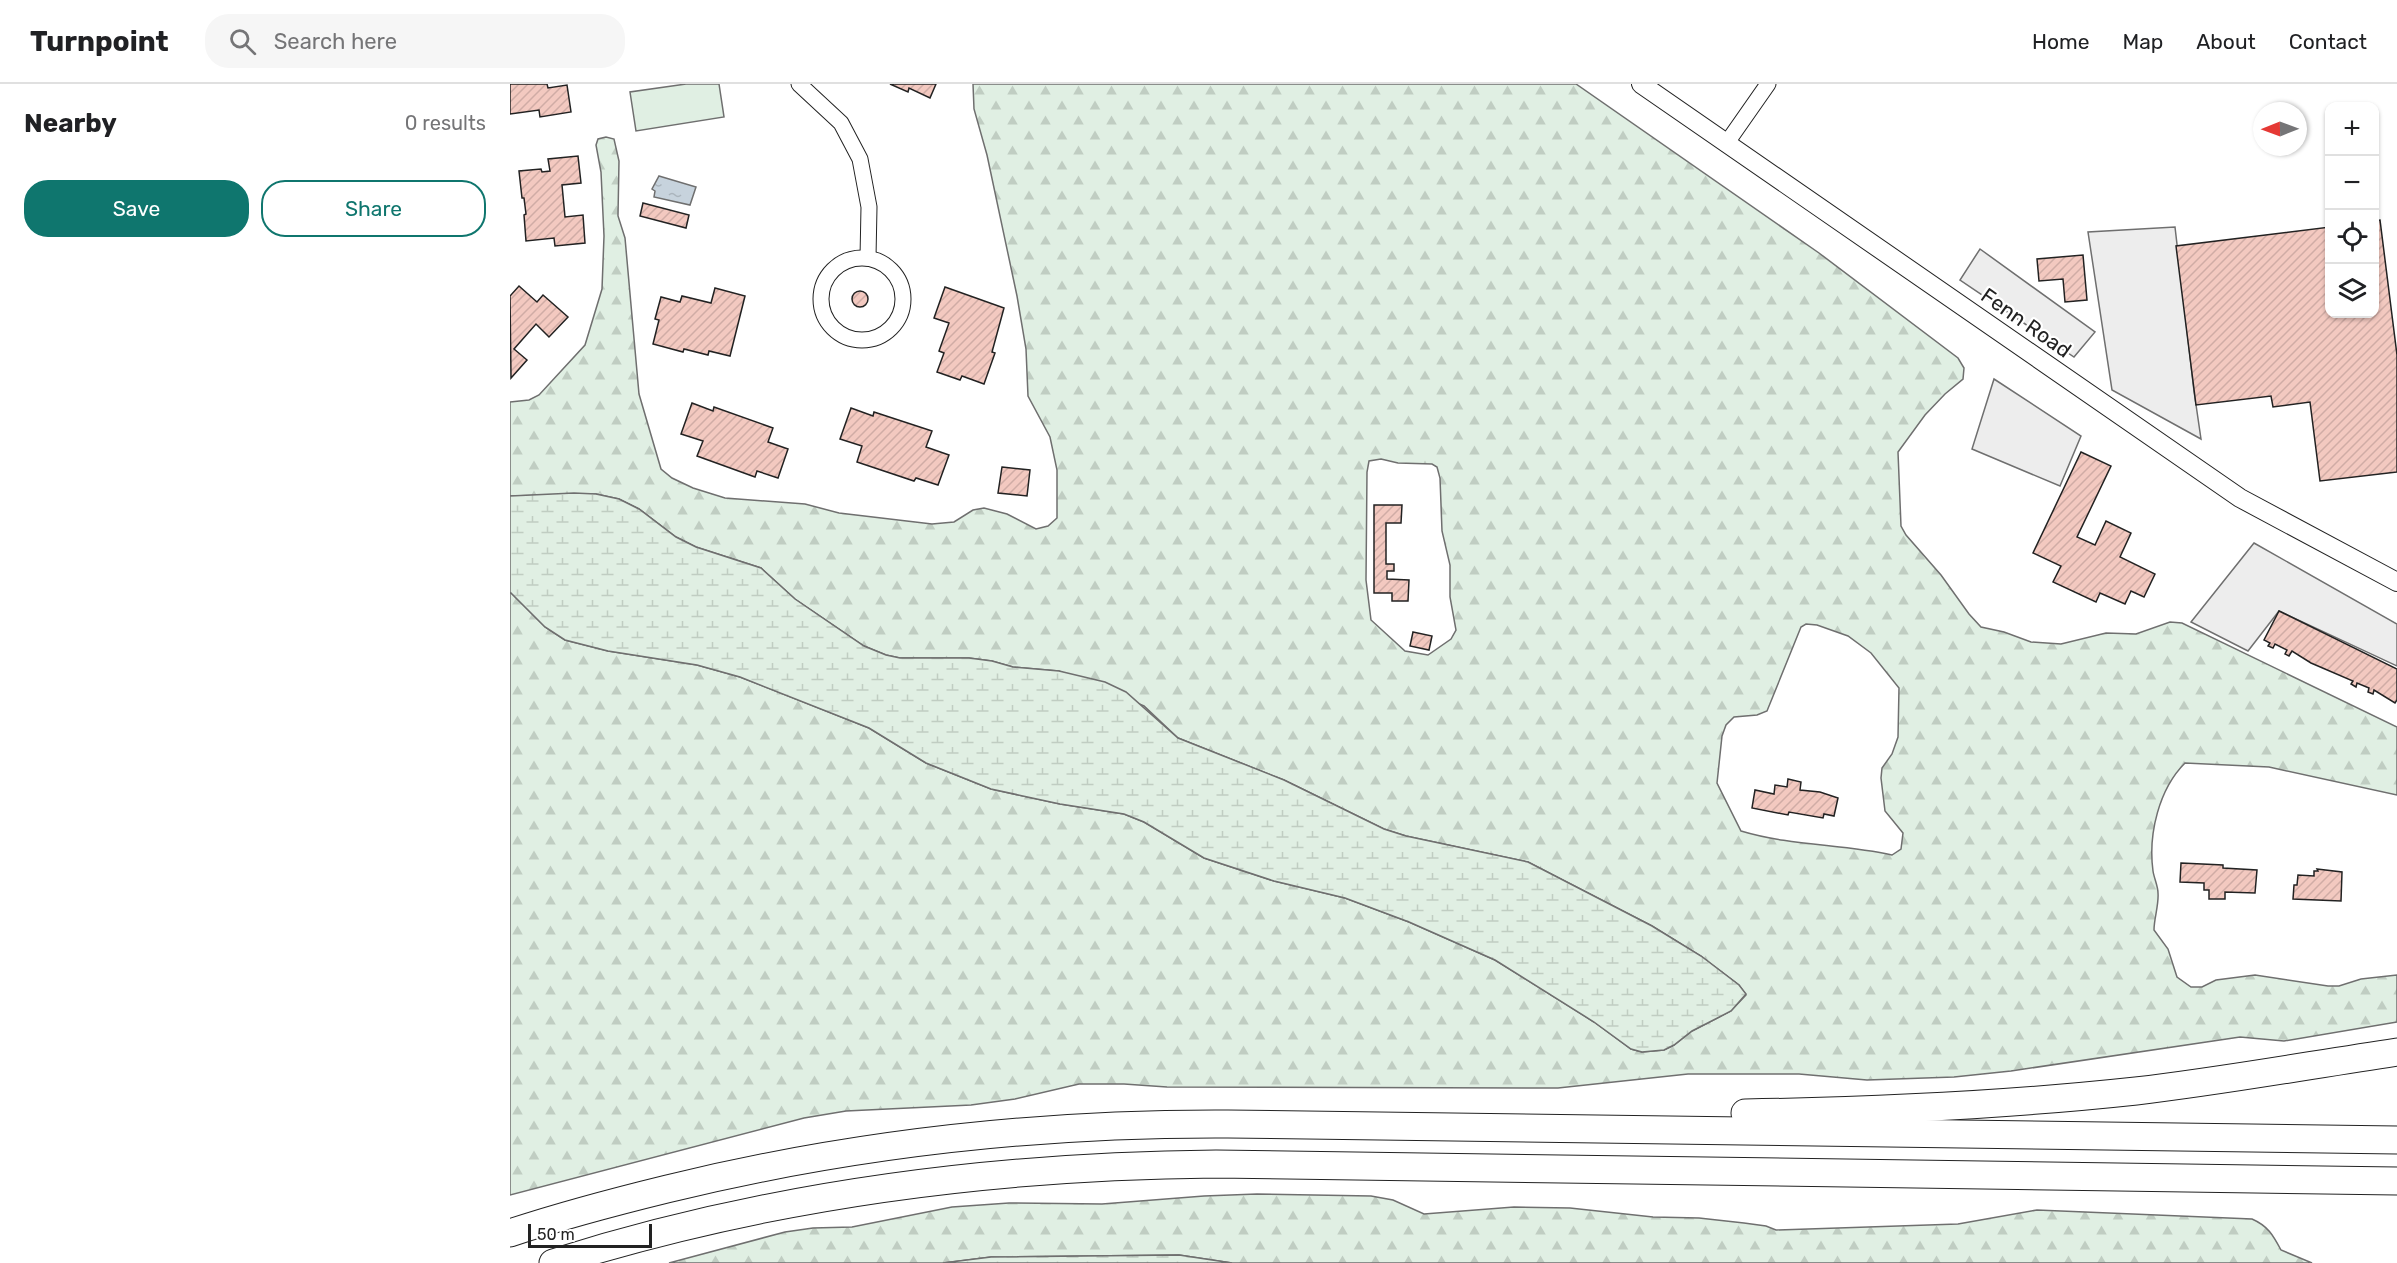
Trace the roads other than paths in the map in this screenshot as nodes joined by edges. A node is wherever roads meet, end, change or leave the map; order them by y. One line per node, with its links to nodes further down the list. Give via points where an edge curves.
1 (799, 84): 5 (street, via 841,123 860,159 869,207)
2 (1641, 84): 4 (street, Fenn Road)
3 (1768, 84): 4 (street)
4 (1726, 144): 6 (street, Fenn Road, via 2240,498)
5 (868, 258): 5 (street, via 854,258 830,273 821,299 822,310 835,330 858,340 885,333 898,317 903,297 892,271)
6 (2397, 582)
7 (2397, 1052): 8 (highway, via 2175,1086 2086,1095 1779,1113 1582,1114)
8 (1486, 1127): 9 (highway); 13 (highway, via 1138,1124 955,1137 726,1175)
9 (2397, 1140)
10 (2244, 1179): 11 (highway); 12 (highway, via 2328,1194); 14 (highway, via 1216,1164 1101,1166 837,1194 685,1227)
11 (2397, 1181)
12 (2397, 1198)
13 (510, 1233)
14 (553, 1263)

